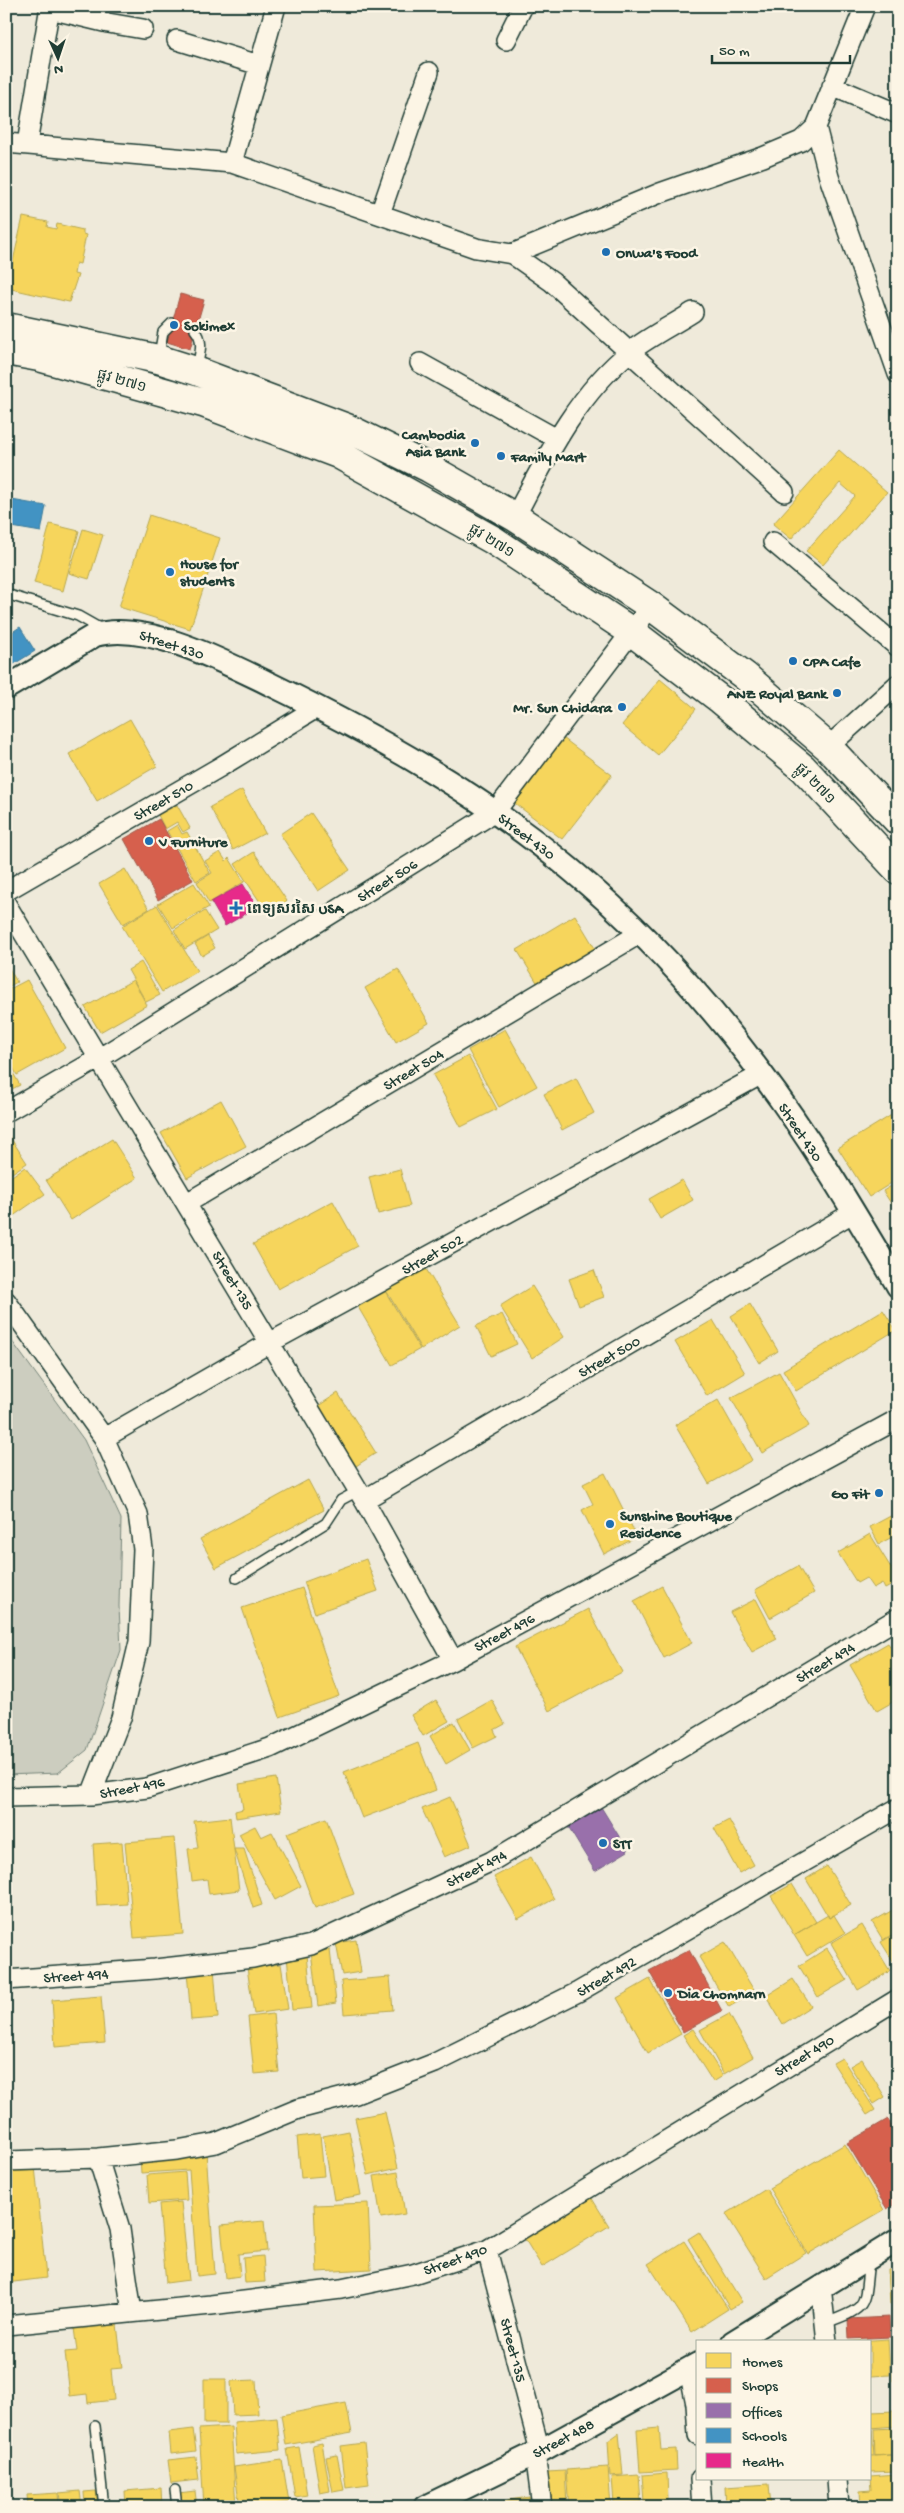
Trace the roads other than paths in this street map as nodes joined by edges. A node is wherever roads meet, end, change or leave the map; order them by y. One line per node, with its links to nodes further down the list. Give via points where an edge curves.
1 (276, 6): 8 (street)
2 (523, 6): 7 (street)
3 (865, 6): 10 (street)
4 (50, 8): 5 (street); 14 (street)
5 (143, 29)
6 (177, 40): 8 (street)
7 (506, 40)
8 (259, 65): 15 (street)
9 (429, 72): 16 (street)
10 (832, 86): 11 (street); 12 (street)
11 (898, 114)
12 (816, 127): 17 (street, via 801,141 763,158 642,199); 27 (street, via 832,186)
13 (6, 143): 14 (street)
14 (27, 144): 15 (street)
15 (232, 163): 16 (street)
16 (380, 214): 17 (street, via 476,248)
17 (512, 254): 23 (street, via 552,282)
18 (693, 312): 23 (street)
19 (172, 323): 24 (lane, via 163,332)
20 (6, 327): 24 (main road, ផ្លូវ ២៧១)
21 (195, 330): 26 (lane, via 202,343)
22 (6, 351): 35 (main road, ផ្លូវ ២៧១, via 39,357 203,403 338,454 494,540)
23 (631, 352): 28 (street, via 590,394); 29 (street)
24 (158, 359): 26 (main road, ផ្លូវ ២៧១)
25 (420, 363): 28 (street)
26 (196, 372): 30 (main road, ផ្លូវ ២៧១, via 347,428 429,468)
27 (898, 374)
28 (557, 440): 30 (street)
29 (784, 492)
30 (515, 517): 33 (main road, ផ្លូវ ២៧១)
31 (773, 542): 36 (street)
32 (6, 594): 34 (lane, via 78,616)
33 (651, 606): 35 (street, Street 506); 40 (main road, ផ្លូវ ២៧១, via 745,676)
34 (106, 632): 38 (street, Street 430, via 95,635); 39 (street, Street 430, via 138,632 216,658)
35 (632, 632): 41 (street, Street 506); 43 (main road, ផ្លូវ ២៧១, via 722,700 803,768)
36 (898, 647)
37 (898, 684): 40 (street)
38 (6, 688)
39 (318, 707): 41 (street, Street 430, via 408,756); 44 (street, Street 510)
40 (828, 747): 42 (main road, ផ្លូវ ២៧១)
41 (495, 812): 46 (street, Street 430, via 570,869); 47 (street, Street 506)
42 (898, 821)
43 (898, 870)
44 (6, 891)
45 (6, 904): 47 (street, Street 135)
46 (639, 934): 48 (street, Street 430, via 704,1001); 50 (street, Street 504)
47 (98, 1059): 49 (street, Street 506); 50 (street, Street 135)
48 (762, 1074): 51 (street, Street 430); 54 (street, Street 502)
49 (6, 1112)
50 (186, 1204): 54 (street, Street 135)
51 (854, 1212): 52 (street, Street 430); 57 (street, Street 500)
52 (898, 1286)
53 (6, 1301): 56 (street)
54 (270, 1342): 56 (street, Street 502); 57 (street, Street 135)
55 (898, 1419): 60 (street, Street 496)
56 (104, 1438): 61 (street, via 138,1514 143,1549 139,1642 121,1718)
57 (361, 1495): 58 (lane, via 341,1500 326,1523); 60 (street, Street 135)
58 (237, 1578)
59 (898, 1618): 64 (street, Street 494, via 492,1861 311,1946 243,1959 155,1969)
60 (453, 1660): 61 (street, Street 496, via 270,1748 147,1788)
61 (91, 1795): 62 (street, Street 496)
62 (6, 1796)
63 (898, 1808): 66 (street, Street 492, via 578,1992 435,2063 356,2094 298,2109 216,2143)
64 (6, 1980)
65 (898, 1998): 69 (street, Street 490)
66 (98, 2158): 67 (street, Street 492); 72 (street, via 120,2230)
67 (6, 2162)
68 (898, 2240): 70 (street)
69 (487, 2250): 72 (street, Street 490, via 413,2274 342,2289); 80 (street, Street 135)
70 (869, 2257): 71 (street); 73 (lane, via 863,2305 854,2313)
71 (821, 2286): 73 (street); 75 (street)
72 (132, 2313): 74 (street, Street 490)
73 (825, 2323): 76 (street)
74 (6, 2325)
75 (736, 2340)
76 (826, 2340)
77 (693, 2367): 78 (street); 80 (street, Street 488)
78 (696, 2404)
79 (95, 2426): 84 (lane)
80 (538, 2452): 86 (street, Street 488); 87 (street, Street 135)
81 (700, 2480): 88 (street)
82 (837, 2480): 89 (street)
83 (174, 2490): 85 (lane)
84 (104, 2507)
85 (177, 2507)
86 (425, 2507)
87 (542, 2507)
88 (702, 2507)
89 (839, 2507)

